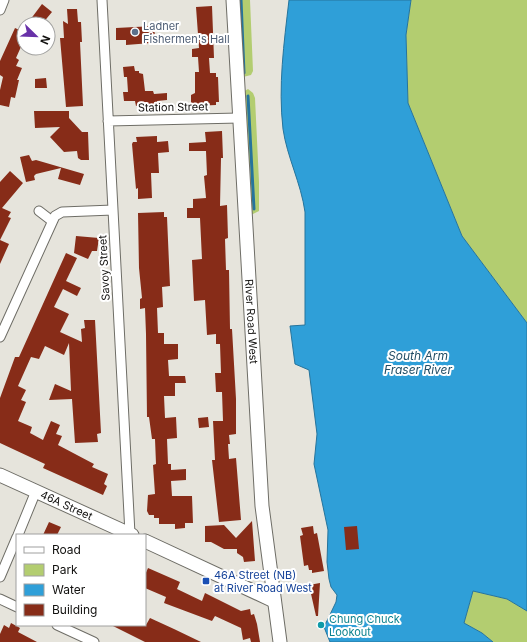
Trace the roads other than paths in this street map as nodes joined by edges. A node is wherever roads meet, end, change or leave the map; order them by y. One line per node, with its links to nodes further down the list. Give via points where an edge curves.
1 (4, 0): 4 (street)
2 (102, 0): 6 (street, Savoy Street)
3 (232, 0): 5 (main road, River Road West)
4 (0, 10)
5 (239, 118): 6 (street, Station Street); 19 (main road, River Road West, via 262,506)
6 (108, 121): 7 (street, Savoy Street)
7 (113, 210): 9 (street, via 62,212); 14 (street, Savoy Street)
8 (39, 211): 9 (street)
9 (52, 221): 10 (street)
10 (0, 337)
11 (0, 475): 12 (main road, 46A Street)
12 (36, 491): 13 (street); 14 (main road, 46A Street)
13 (18, 534)
14 (131, 534)
15 (16, 538): 17 (street)
16 (146, 541): 19 (main road)
17 (0, 577)
18 (0, 599): 20 (street)
19 (274, 600): 23 (main road, River Road West)
20 (16, 607)
21 (59, 626): 22 (street)
22 (94, 642)
23 (280, 642)

